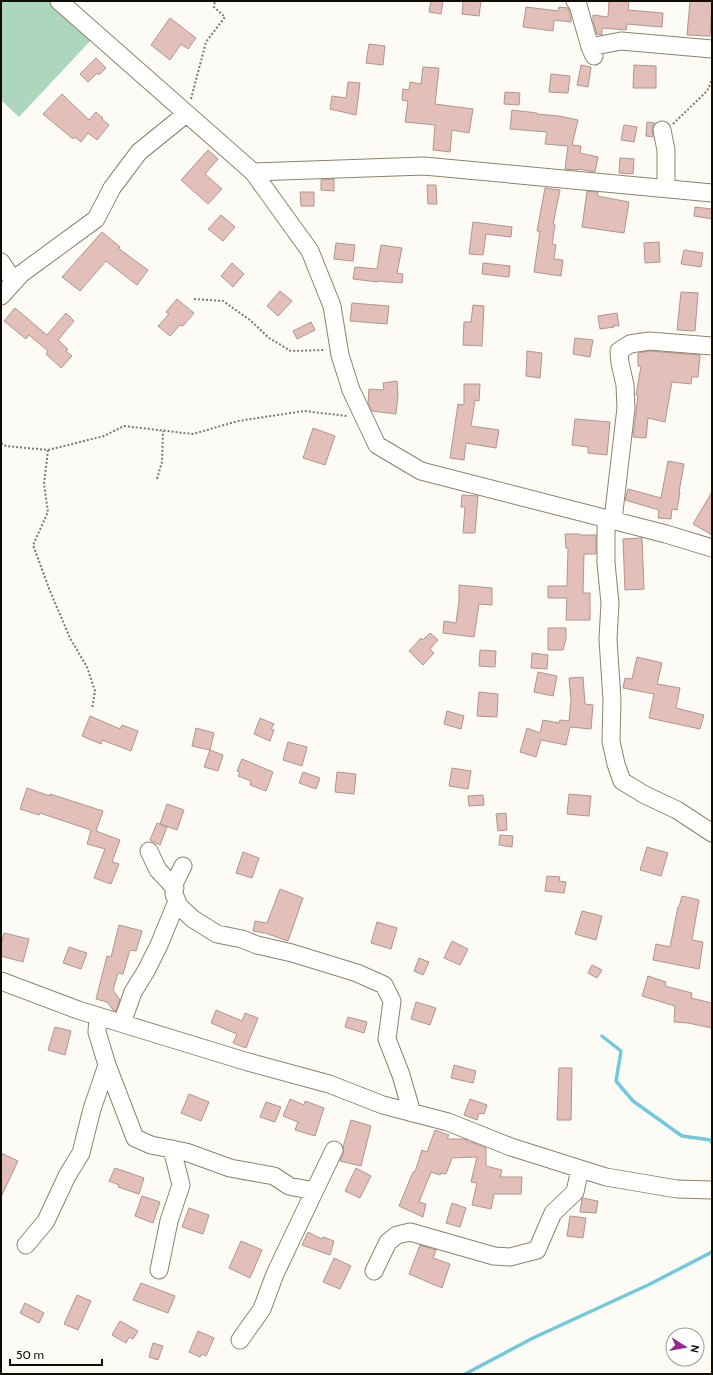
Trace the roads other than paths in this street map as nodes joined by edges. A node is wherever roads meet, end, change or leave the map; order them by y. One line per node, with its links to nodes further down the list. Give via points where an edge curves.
1 (59, 1): 4 (street)
2 (575, 1): 3 (street, via 592,51 621,41)
3 (712, 49)
4 (186, 114): 6 (street); 10 (street, via 139,152 112,188 96,219 21,274)
5 (663, 132): 7 (street, via 666,150)
6 (253, 172): 7 (street, via 424,166); 13 (street, via 310,251 332,306 340,355 351,390 377,445 421,471)
7 (666, 188): 8 (street)
8 (712, 193)
9 (1, 262): 10 (street)
10 (14, 282): 11 (street)
11 (1, 296)
12 (712, 346): 13 (street, via 649,341 630,344 619,351 626,408)
13 (610, 519): 14 (street); 15 (street, via 606,563 610,603 608,639 612,700 611,741 616,764 622,780 677,810)
14 (712, 548)
15 (712, 833)
16 (149, 851): 18 (street, via 158,870)
17 (183, 866): 18 (street, via 175,882)
18 (176, 895): 21 (street, via 160,945 133,992); 23 (street, via 179,906 193,919 217,934 300,955 357,973 384,985 392,1001 387,1038)
19 (1, 981): 20 (street)
20 (98, 1016): 21 (street); 22 (street, via 97,1032)
21 (122, 1023): 23 (street, via 329,1084)
22 (107, 1065): 24 (street, via 135,1138 151,1145); 29 (street, via 81,1153 46,1221)
23 (412, 1113): 26 (street, via 448,1122 511,1147)
24 (172, 1149): 28 (street, via 230,1168 274,1176 289,1186); 30 (street, via 181,1185 169,1221)
25 (334, 1150): 28 (street)
26 (580, 1169): 27 (street, via 606,1178 669,1188); 31 (street, via 575,1192 553,1213 537,1250 510,1257 494,1256 410,1232 397,1235 388,1242)
27 (712, 1190)
28 (314, 1191): 32 (street, via 275,1274 262,1309)
29 (26, 1245)
30 (159, 1270)
31 (374, 1271)
32 (240, 1340)

